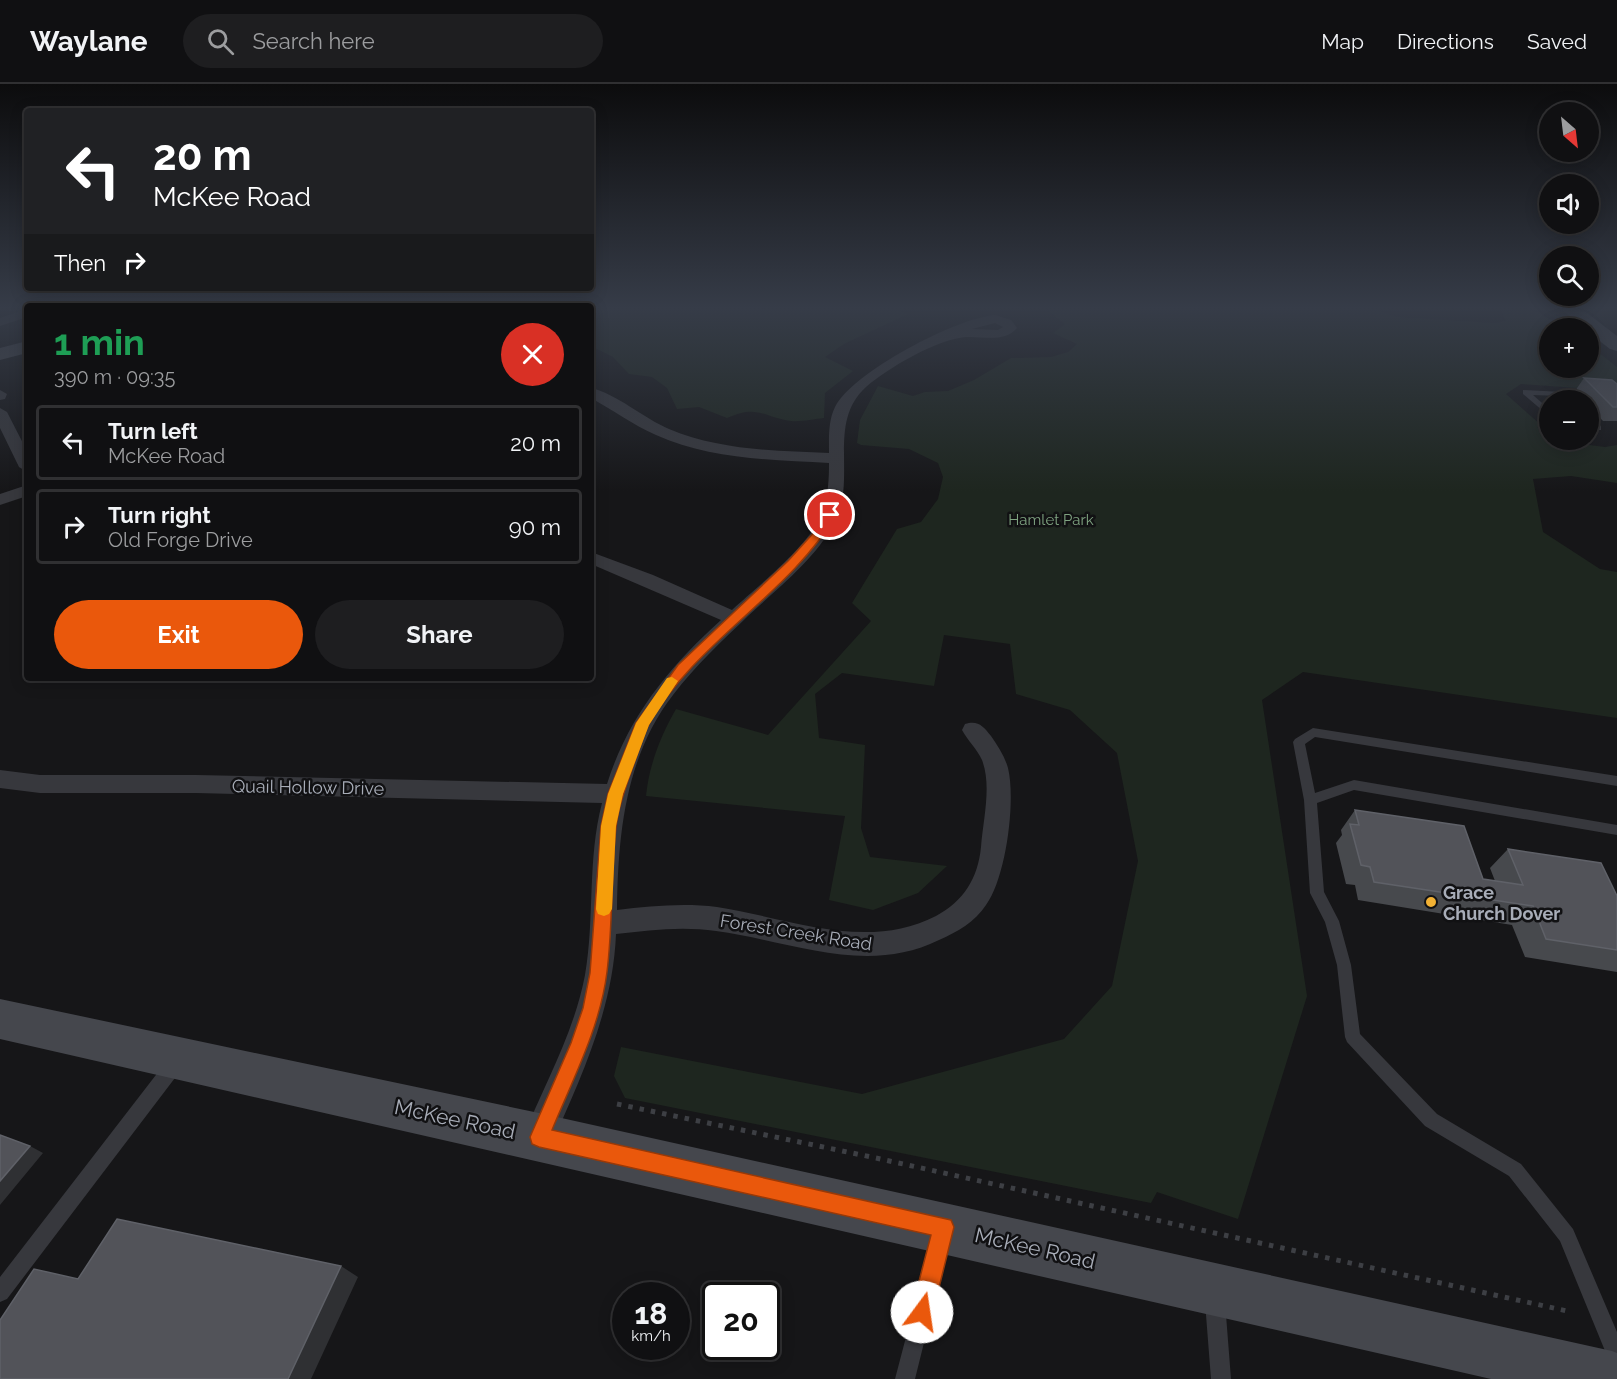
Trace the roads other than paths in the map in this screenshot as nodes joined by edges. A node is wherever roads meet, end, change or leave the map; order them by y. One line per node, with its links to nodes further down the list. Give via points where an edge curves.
1 (884, 369): 7 (street, via 869,377 842,408)
2 (1539, 393): 4 (lane, via 1526,392)
3 (596, 399): 7 (street, via 672,436 711,447)
4 (1539, 404)
5 (0, 412): 6 (street)
6 (21, 441)
7 (837, 458): 11 (street, via 838,481 830,515 821,531)
8 (24, 491): 9 (street)
9 (0, 500)
10 (594, 559): 11 (street)
11 (734, 618): 15 (street, via 682,668 642,723)
12 (973, 730): 18 (street, Forest Creek Road, via 997,773 994,858 987,882 974,903 932,932 879,945 683,916)
13 (0, 779): 15 (street, Quail Hollow Drive, via 40,784)
14 (1617, 781): 16 (lane, via 1313,732 1299,742)
15 (616, 794): 18 (street, via 609,826)
16 (1311, 800): 17 (lane, via 1354,785); 25 (lane, via 1317,893 1332,921 1344,965 1353,1037 1431,1120 1515,1170 1567,1235)
17 (1617, 830)
18 (603, 924): 21 (street, via 592,1008)
19 (0, 1019): 20 (main road, McKee Road)
20 (179, 1058): 21 (main road, McKee Road); 24 (lane)
21 (539, 1137): 22 (main road, McKee Road)
22 (943, 1227): 23 (main road, McKee Road); 26 (lane)
23 (1214, 1289): 27 (lane); 28 (main road, McKee Road)
24 (0, 1292)
25 (1617, 1356)
26 (905, 1379)
27 (1221, 1379)
28 (1612, 1379)

